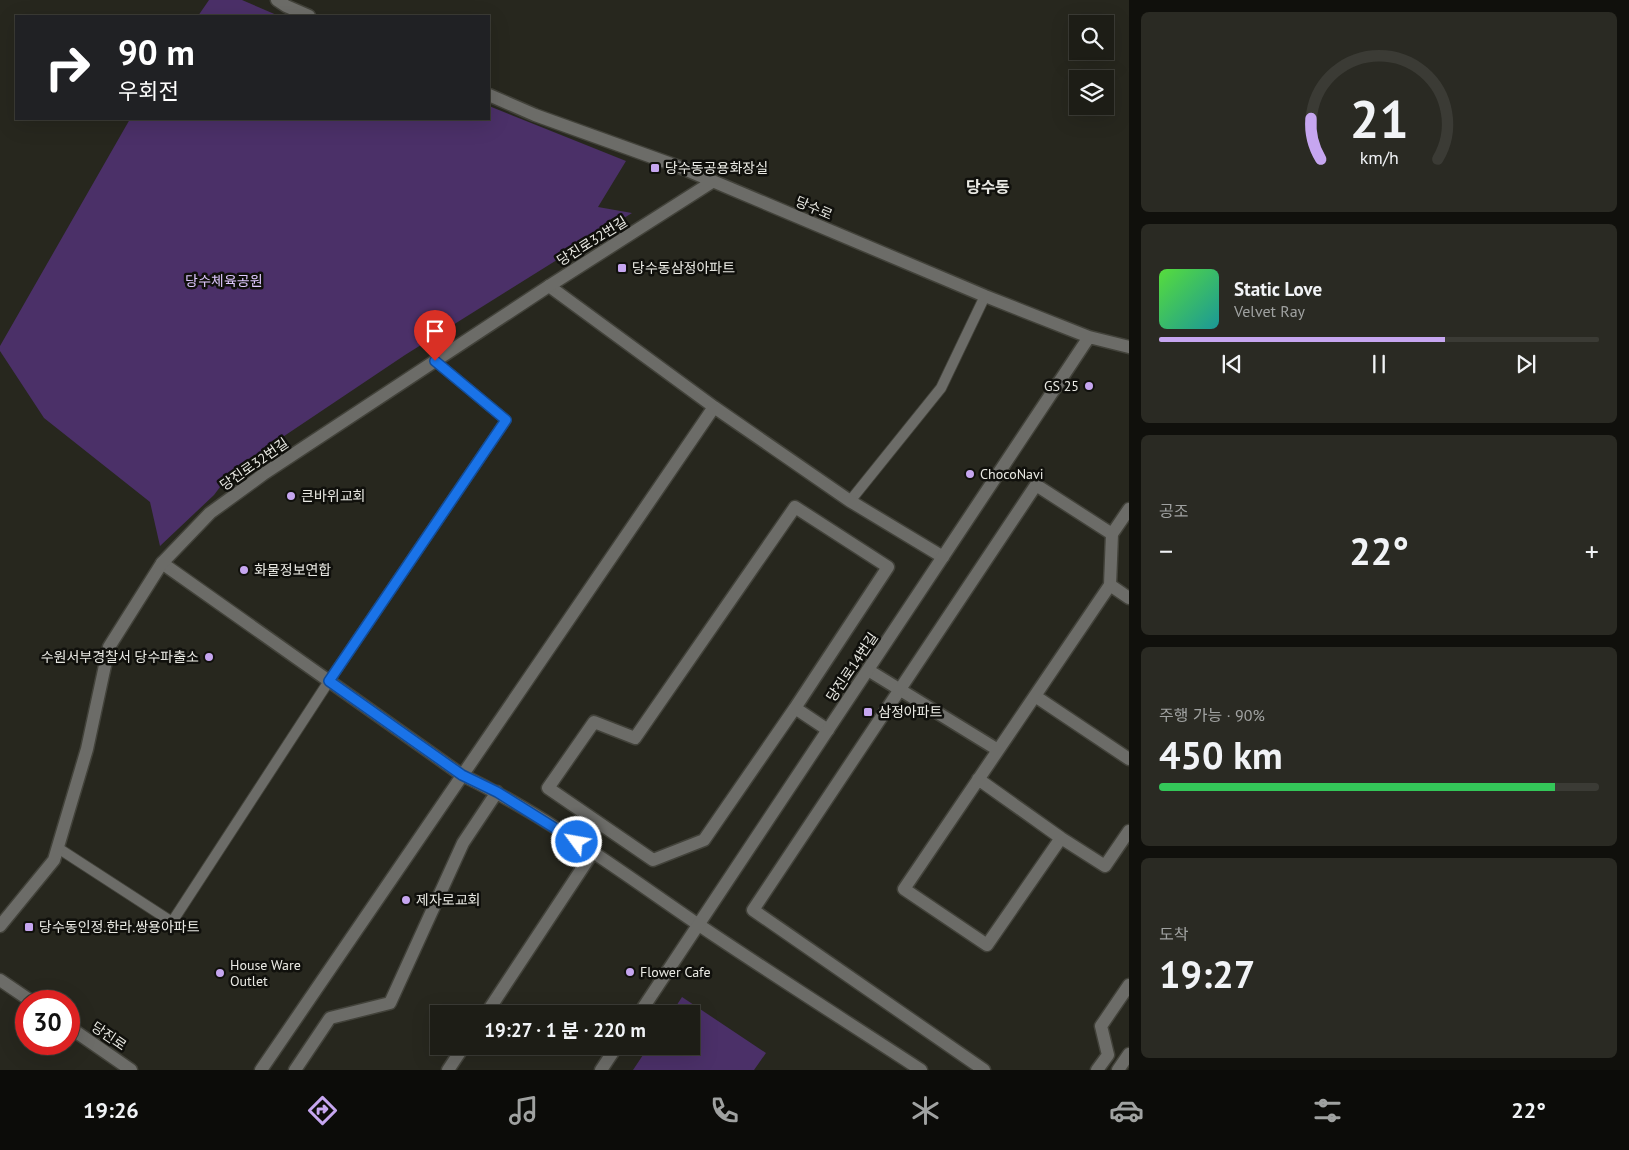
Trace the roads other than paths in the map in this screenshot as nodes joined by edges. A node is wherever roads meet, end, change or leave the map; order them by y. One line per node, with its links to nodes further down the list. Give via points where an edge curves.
1 (276, 0): 2 (street)
2 (307, 15)
3 (490, 95): 4 (street, 당수로)
4 (712, 182): 5 (street, 당진로32번길); 6 (street, 당수로)
5 (549, 286): 9 (street, 당진로32번길); 10 (street)
6 (985, 296): 7 (street, 당수로); 11 (lane, via 941,388)
7 (1089, 337): 8 (street, 당수로); 14 (street, 당진로14번길)
8 (1129, 347)
9 (435, 361): 15 (street, 당진로32번길, via 210,513); 19 (lane, via 506,420)
10 (714, 407): 11 (street); 26 (street)
11 (850, 502): 14 (street)
12 (1129, 509): 13 (street)
13 (1112, 534): 16 (street); 20 (street, via 1036,485)
14 (943, 557): 18 (street, 당진로14번길)
15 (162, 563): 19 (street); 31 (street, 당진로32번길, via 109,647 87,749)
16 (1110, 586): 17 (street); 21 (street)
17 (1129, 598)
18 (868, 670): 20 (street); 23 (street, 당진로14번길)
19 (329, 681): 26 (street); 31 (lane, via 172,922)
20 (899, 689): 24 (street); 50 (street, via 753,910)
21 (1035, 696): 24 (street); 25 (street)
22 (794, 708): 22 (street, via 704,840 653,860 548,788 594,722 635,738 795,508 888,567); 23 (street)
23 (828, 730): 33 (street, 당진로14번길)
24 (998, 750): 27 (street)
25 (1129, 759)
26 (462, 775): 28 (street); 45 (street)
27 (978, 779): 29 (street); 29 (street, via 904,889 987,945)
28 (497, 792): 32 (street); 46 (street, via 463,843 390,1002 330,1018)
29 (1061, 838): 30 (street, via 1105,866)
30 (1127, 839)
31 (58, 848): 34 (street, 당진로32번길, via 54,860)
32 (593, 852): 33 (street); 38 (street)
33 (698, 924): 39 (street, 당진로14번길); 49 (street)
34 (0, 926)
35 (0, 980): 37 (street)
36 (1129, 985): 51 (street, via 1101,1026 1108,1055)
37 (15, 990)
38 (492, 1005)
39 (644, 1005)
40 (80, 1035): 44 (street, 당진로)
41 (1129, 1054): 52 (street)
42 (458, 1055): 47 (street)
43 (611, 1055): 48 (street)
44 (131, 1070)
45 (261, 1070)
46 (295, 1070)
47 (448, 1070)
48 (601, 1070)
49 (921, 1070)
50 (984, 1070)
51 (1097, 1070)
52 (1118, 1070)

